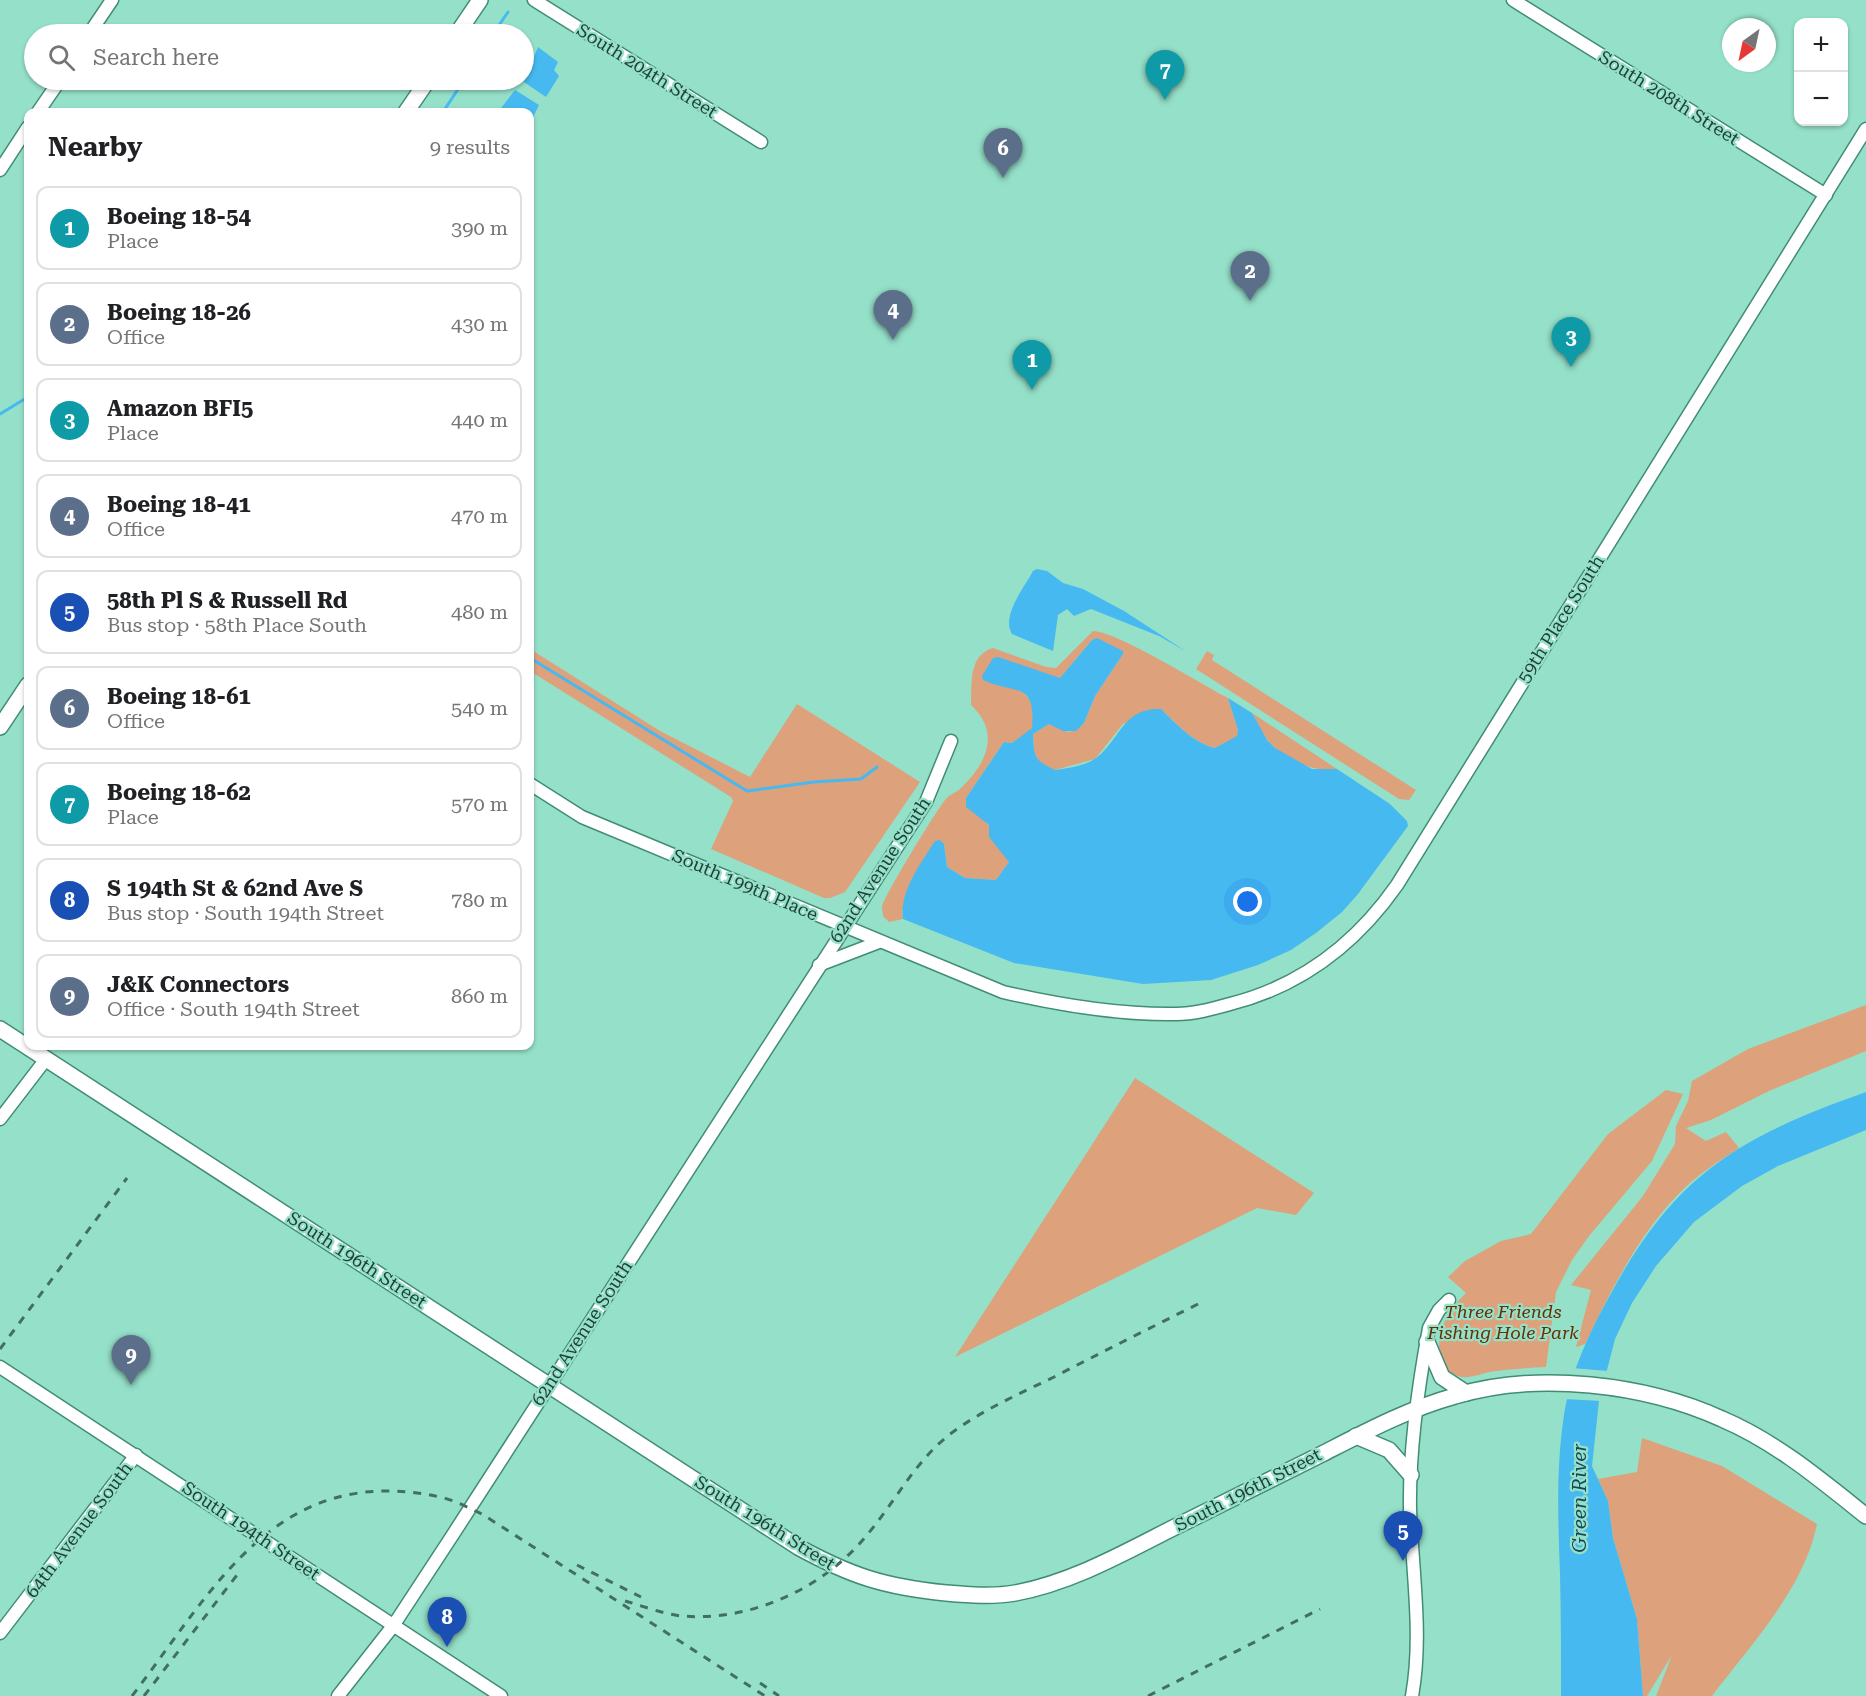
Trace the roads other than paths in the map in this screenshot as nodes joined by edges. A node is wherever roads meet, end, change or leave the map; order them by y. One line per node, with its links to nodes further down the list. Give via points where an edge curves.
1 (112, 0): 5 (street)
2 (480, 0): 6 (main road)
3 (534, 0): 13 (street, South 204th Street)
4 (1513, 0): 15 (street, South 208th Street)
5 (96, 24)
6 (464, 24)
7 (53, 90): 9 (street)
8 (421, 90): 10 (main road)
9 (41, 108)
10 (409, 108)
11 (1866, 129): 15 (street, 59th Place South)
12 (24, 133): 14 (street)
13 (760, 142)
14 (0, 170)
15 (1826, 195): 23 (street, 59th Place South, via 1377,913 1351,940 1287,984 1257,997)
16 (24, 691): 17 (main road)
17 (0, 727)
18 (951, 741): 20 (street, 62nd Avenue South, via 926,802)
19 (534, 787): 20 (street, South 199th Place, via 582,817)
20 (844, 927): 21 (street, South 199th Place); 22 (street, 62nd Avenue South)
21 (879, 942): 22 (street, 62nd Avenue South); 23 (street, South 199th Place, via 1004,992 1102,1009)
22 (819, 965): 32 (street, 62nd Avenue South)
23 (1177, 1014)
24 (0, 1029): 25 (main road, South 196th Street)
25 (24, 1045)
26 (32, 1050): 27 (main road, South 196th Street)
27 (46, 1059): 28 (street); 32 (main road, South 196th Street)
28 (0, 1119)
29 (1449, 1300): 30 (street, via 1433,1319)
30 (1427, 1342): 33 (main road, via 1442,1377); 34 (street)
31 (0, 1367): 36 (street, South 194th Street)
32 (549, 1384): 35 (main road, South 196th Street, via 836,1568 886,1586 966,1594 1017,1592 1080,1573); 39 (street, 62nd Avenue South)
33 (1466, 1393): 34 (main road, South 196th Street); 38 (main road, South 196th Street, via 1537,1384 1595,1386 1686,1405 1757,1436)
34 (1417, 1410): 35 (main road, South 196th Street); 37 (street)
35 (1356, 1436): 37 (main road, via 1389,1450)
36 (136, 1455): 39 (street, South 194th Street); 40 (street, 64th Avenue South)
37 (1411, 1475): 43 (street, via 1416,1649)
38 (1866, 1516)
39 (393, 1626): 41 (street, 62nd Avenue South); 42 (street, South 194th Street)
40 (0, 1633)
41 (338, 1696)
42 (501, 1696)
43 (1412, 1696)

